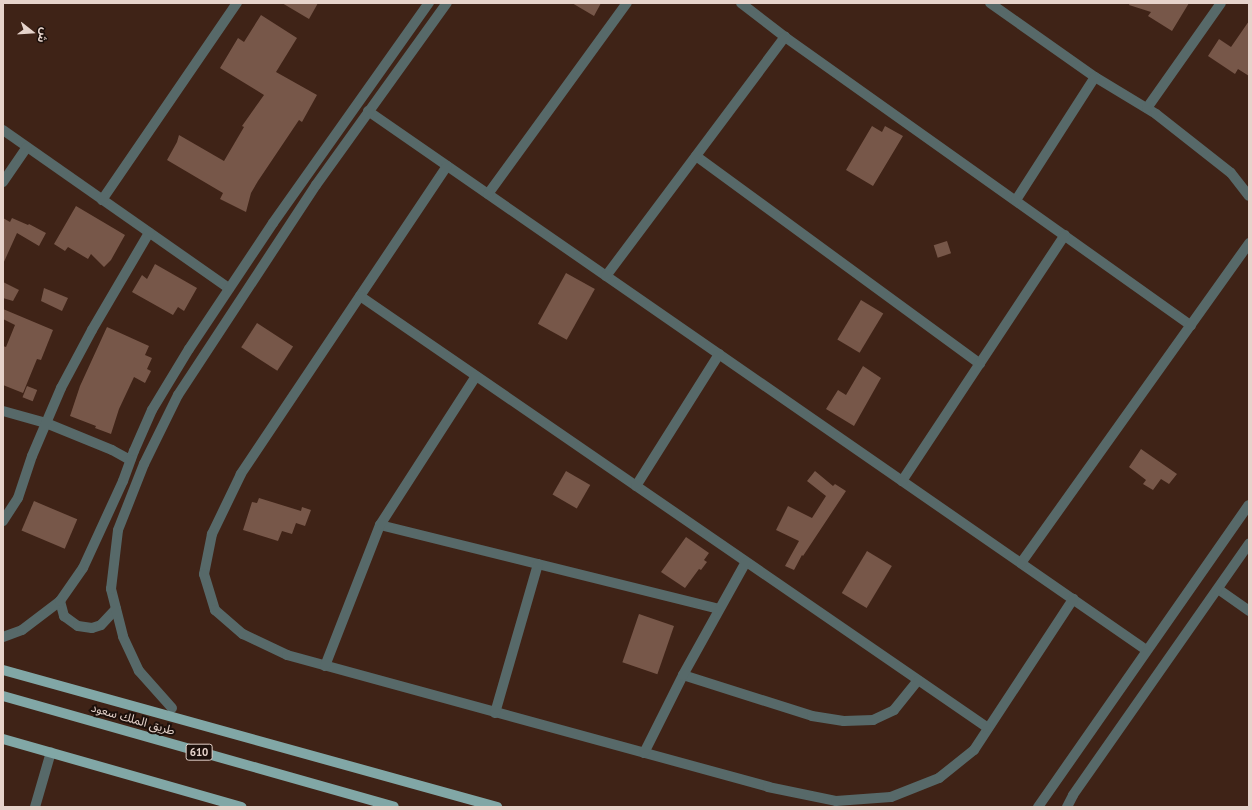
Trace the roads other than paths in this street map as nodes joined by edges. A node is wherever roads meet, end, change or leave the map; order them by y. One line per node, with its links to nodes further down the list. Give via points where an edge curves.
1 (238, 3): 19 (street)
2 (429, 3): 25 (street)
3 (447, 3): 11 (street)
4 (628, 3): 17 (street)
5 (740, 3): 8 (street)
6 (990, 3): 9 (street)
7 (1221, 3): 10 (street)
8 (785, 37): 14 (street); 20 (street)
9 (1095, 77): 10 (street); 20 (street)
10 (1147, 108): 18 (street, via 1231,173)
11 (368, 111): 15 (street); 46 (street, via 316,185 178,395 144,464 118,530 111,589)
12 (3, 130): 13 (street)
13 (27, 147): 16 (street); 19 (street)
14 (696, 156): 24 (street); 29 (street)
15 (447, 166): 17 (street); 26 (street)
16 (3, 182)
17 (488, 194): 24 (street)
18 (1249, 196)
19 (102, 200): 21 (street)
20 (1016, 200): 22 (street)
21 (149, 234): 25 (street); 32 (street, via 92,330 61,388)
22 (1065, 235): 27 (street); 29 (street)
23 (1249, 243): 27 (street)
24 (606, 276): 28 (street)
25 (229, 288): 33 (street, via 152,410)
26 (360, 296): 30 (street); 51 (street, via 241,474 212,534 204,574 215,610 243,634 287,655)
27 (1191, 325): 41 (street)
28 (719, 354): 34 (street); 35 (street)
29 (980, 364): 34 (street)
30 (476, 376): 35 (street); 38 (street)
31 (3, 411): 32 (street)
32 (46, 423): 33 (street); 37 (street, via 18,498)
33 (130, 460): 45 (street, via 83,568)
34 (902, 481): 41 (street)
35 (636, 486): 40 (street)
36 (1249, 505): 50 (street)
37 (3, 521)
38 (380, 525): 42 (street); 51 (street)
39 (1249, 544): 43 (street)
40 (746, 562): 47 (street); 54 (street)
41 (1021, 563): 44 (street)
42 (538, 564): 47 (street); 57 (street)
43 (1218, 589): 48 (street); 67 (street)
44 (1072, 599): 50 (street); 58 (street)
45 (60, 601): 46 (street, via 64,616 78,626 92,628 101,625); 49 (street, via 22,630)
46 (116, 609): 56 (street, via 138,671)
47 (719, 609): 53 (street)
48 (1249, 611)
49 (3, 637)
50 (1146, 650): 66 (street)
51 (325, 666): 57 (street)
52 (3, 670): 65 (main road)
53 (683, 675): 54 (street, via 812,716 844,721 873,720 894,710); 61 (street)
54 (918, 680): 58 (street)
55 (3, 696): 64 (main road, طريق الملك سعود / 610)
56 (172, 708)
57 (495, 712): 61 (street)
58 (988, 728): 61 (street, via 974,750 939,778 891,797 836,800 768,787)
59 (3, 739): 60 (main road)
60 (51, 752): 62 (street); 63 (main road)
61 (644, 753)
62 (34, 807)
63 (241, 807)
64 (394, 807)
65 (497, 807)
66 (1038, 807)
67 (1067, 807)

